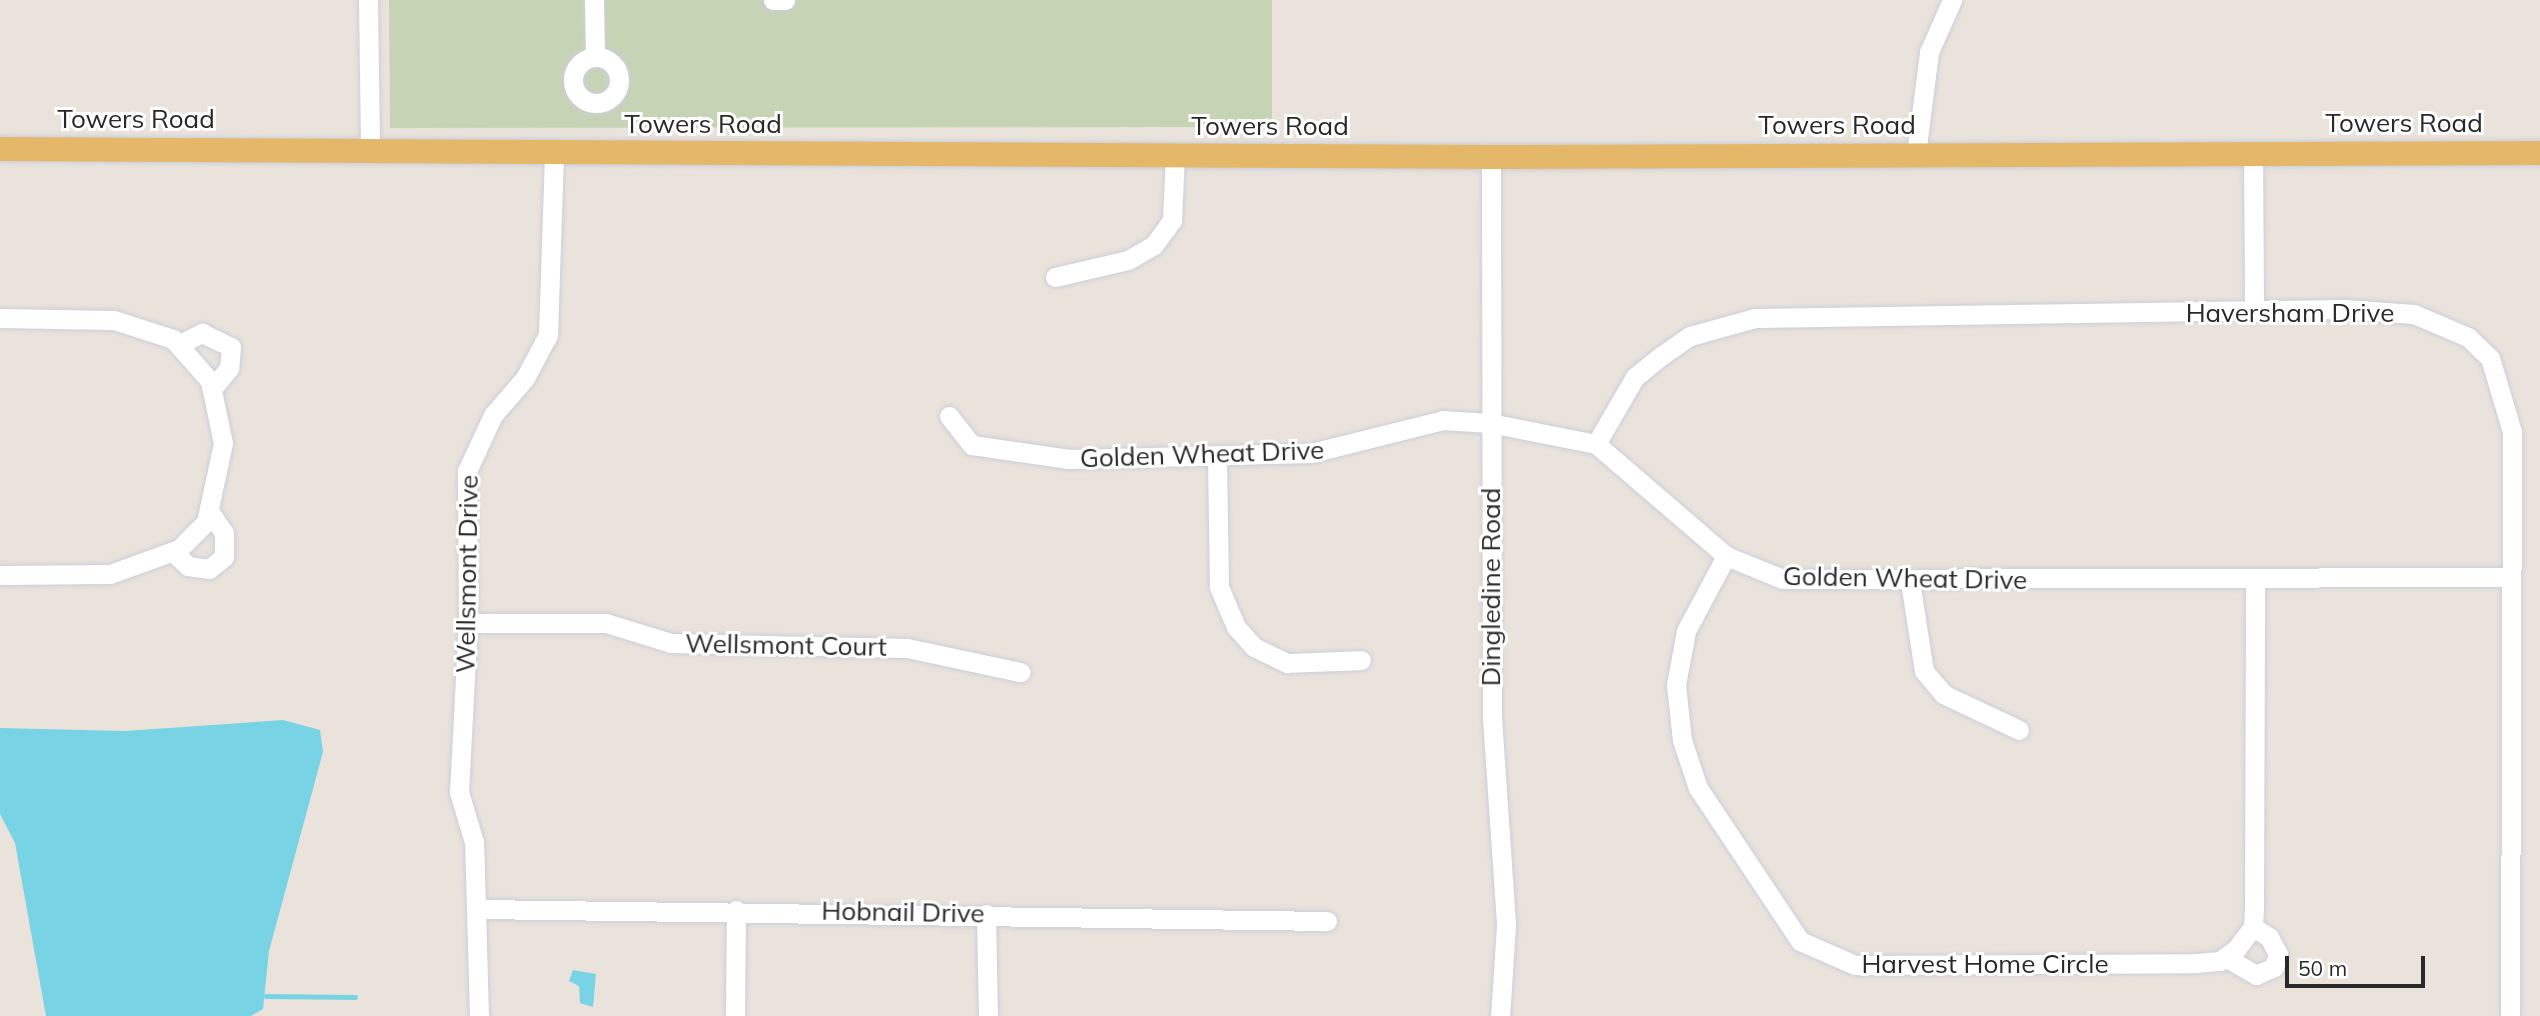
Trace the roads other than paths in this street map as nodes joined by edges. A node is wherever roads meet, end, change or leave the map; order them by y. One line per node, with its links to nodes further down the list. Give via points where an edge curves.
1 (369, 0): 8 (street)
2 (594, 0): 6 (street)
3 (773, 0): 4 (street)
4 (785, 0)
5 (1952, 0): 11 (street, via 1929,52)
6 (595, 56)
7 (0, 149): 8 (main road, Towers Road)
8 (370, 149): 10 (main road, Towers Road)
9 (2540, 153): 12 (main road, Towers Road)
10 (554, 154): 13 (main road, Towers Road); 31 (street, Wellsmont Drive, via 548,335 525,378 493,415 467,471)
11 (1916, 154): 12 (main road, Towers Road); 14 (main road, Towers Road)
12 (2253, 154): 16 (street)
13 (1175, 155): 14 (main road, Towers Road); 15 (street, via 1175,201 1160,240 1128,260)
14 (1491, 157): 21 (street, Dingledine Road)
15 (1055, 277)
16 (2254, 311): 22 (street, Haversham Drive, via 1723,323 1690,336 1635,377); 28 (street, Haversham Drive, via 2414,314 2468,337 2490,358 2512,432)
17 (0, 318): 18 (street, via 114,320)
18 (180, 344): 19 (street); 19 (street, via 202,333 231,347 229,368)
19 (212, 389): 24 (street, via 223,443)
20 (949, 416): 23 (street, Golden Wheat Drive, via 972,445 1069,459)
21 (1490, 423): 22 (street, Golden Wheat Drive); 23 (street, Golden Wheat Drive, via 1443,420 1311,453); 44 (street, Dingledine Road, via 1492,718 1506,889)
22 (1596, 444): 26 (street, Golden Wheat Drive)
23 (1217, 458): 32 (street, via 1219,587 1236,627 1254,647 1287,663)
24 (210, 512): 25 (street); 25 (street, via 224,533 224,557 209,569 188,566)
25 (173, 552): 27 (street, via 110,573)
26 (1726, 556): 29 (street, Golden Wheat Drive, via 1783,579); 40 (street, Harvest Home Circle, via 1686,631 1676,685 1682,740 1698,788 1800,941 1855,965 2196,963)
27 (0, 575)
28 (2510, 577): 30 (street, Golden Wheat Drive); 45 (street, Haversham Drive)
29 (1910, 581): 30 (street, Golden Wheat Drive); 34 (street, via 1924,671 1943,694)
30 (2255, 581): 39 (street)
31 (468, 623): 33 (street, Wellsmont Court, via 606,623 671,643 907,648); 35 (street, Wellsmont Drive, via 459,792 474,842)
32 (1361, 660)
33 (1020, 672)
34 (2020, 730)
35 (479, 909): 36 (street, Hobnail Drive); 41 (street, Wellsmont Drive)
36 (736, 910): 37 (street, Hobnail Drive); 42 (street)
37 (986, 914): 38 (street, Hobnail Drive); 43 (street)
38 (1327, 921)
39 (2253, 927): 40 (street); 40 (street, via 2269,937 2277,954 2274,967 2256,975)
40 (2225, 957)
41 (478, 1016)
42 (735, 1016)
43 (988, 1016)
44 (1500, 1016)
45 (2510, 1016)

